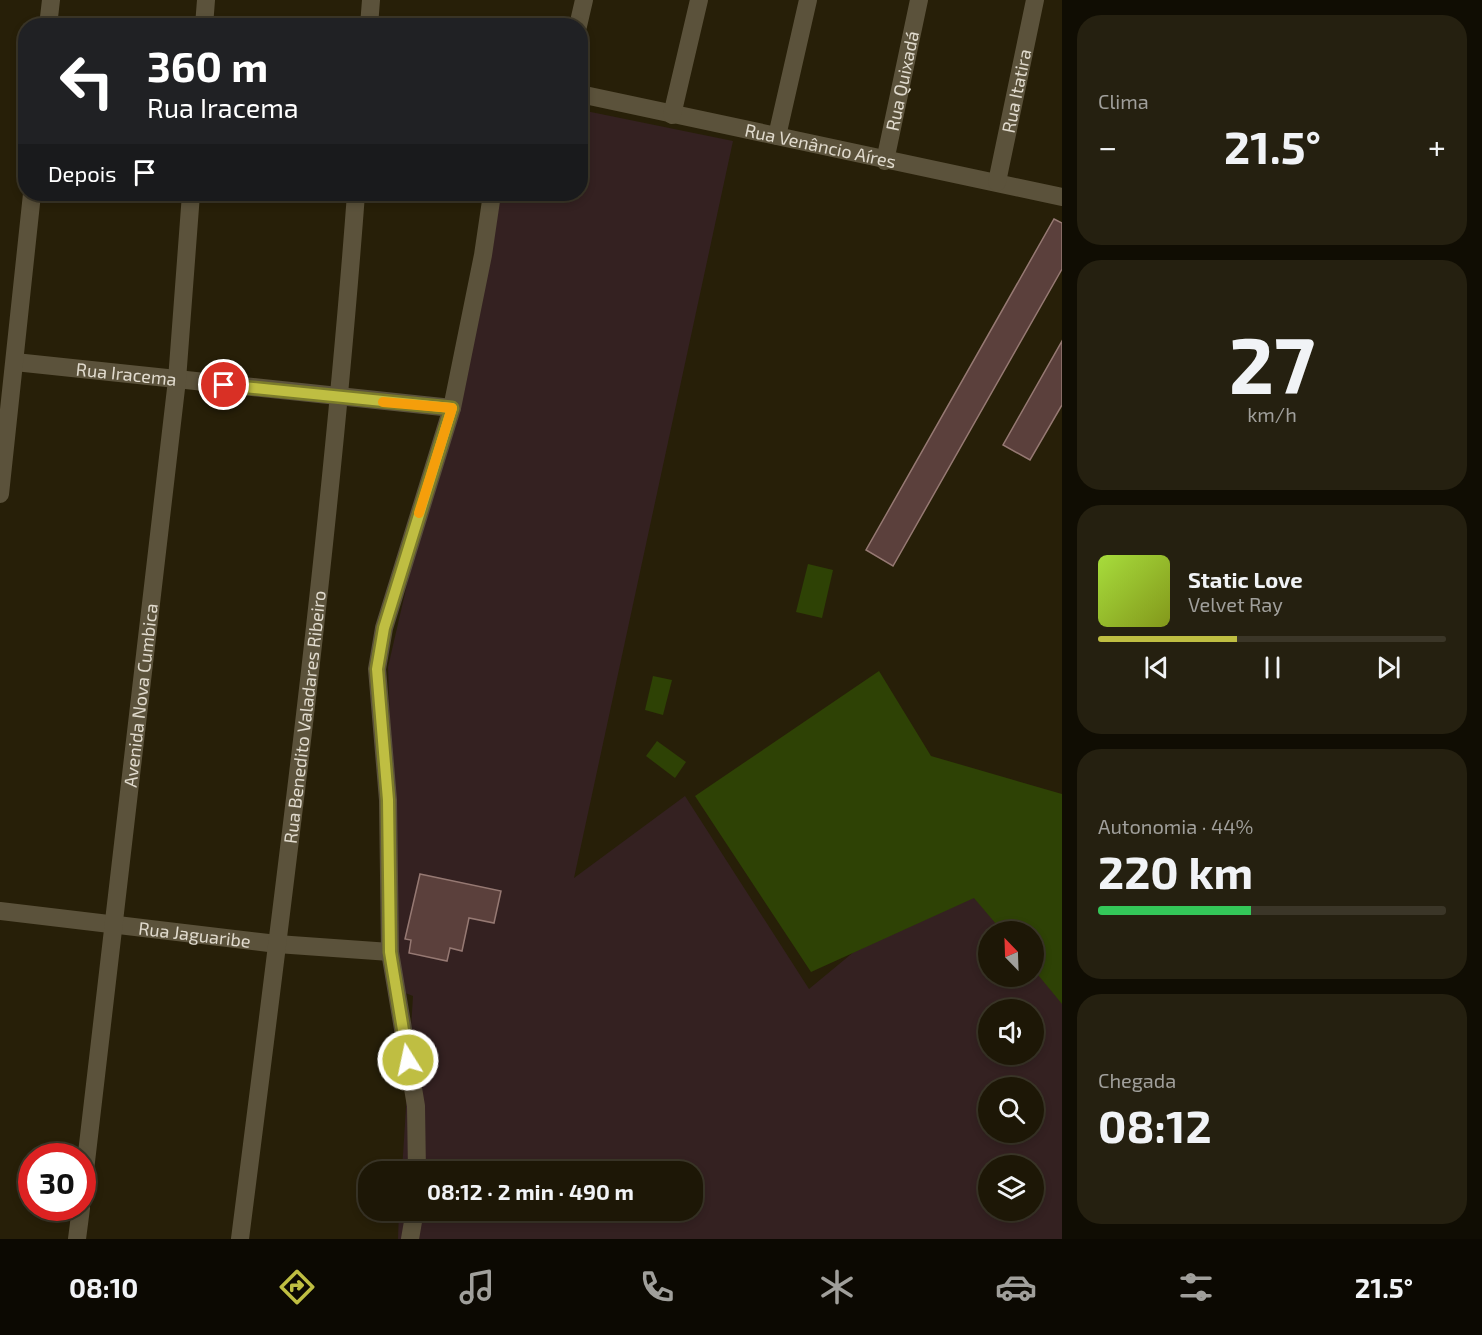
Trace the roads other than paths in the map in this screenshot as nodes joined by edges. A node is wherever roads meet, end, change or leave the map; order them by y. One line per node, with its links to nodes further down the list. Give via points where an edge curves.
1 (51, 0): 9 (street)
2 (206, 0): 10 (street)
3 (371, 0): 11 (street)
4 (584, 0): 12 (street)
5 (699, 0): 14 (street)
6 (808, 0): 15 (street)
7 (919, 0): 16 (street, Rua Quixadá)
8 (1035, 0): 17 (street, Rua Itatira)
9 (49, 18)
10 (205, 18)
11 (370, 18)
12 (580, 18)
13 (588, 96): 14 (street, Rua Venâncio Aíres)
14 (672, 115): 15 (street, Rua Venâncio Aíres)
15 (777, 136): 16 (street, Rua Venâncio Aíres)
16 (885, 160): 17 (street, Rua Venâncio Aíres)
17 (997, 182): 18 (street, Rua Venâncio Aíres)
18 (1062, 197)
19 (31, 201): 23 (street)
20 (190, 201): 24 (street, Avenida Nova Cumbica)
21 (355, 201): 25 (street, Rua Benedito Valadares Ribeiro)
22 (491, 201): 26 (street)
23 (15, 362): 24 (street, Rua Iracema); 27 (street)
24 (177, 380): 25 (street, Rua Iracema); 29 (street, Avenida Nova Cumbica)
25 (341, 398): 26 (street, Rua Iracema); 30 (street, Rua Benedito Valadares Ribeiro)
26 (452, 408): 31 (street, via 379,648 377,690 388,800)
27 (0, 494)
28 (0, 911): 29 (street, Rua Jaguaribe)
29 (114, 926): 30 (street, Rua Jaguaribe); 32 (street, Avenida Nova Cumbica)
30 (277, 944): 31 (street, Rua Jaguaribe); 37 (street, Rua Benedito Valadares Ribeiro)
31 (390, 952): 33 (street, via 416,1107)
32 (88, 1143)
33 (417, 1161)
34 (79, 1221): 36 (street)
35 (413, 1221): 38 (street)
36 (77, 1239)
37 (240, 1239)
38 (410, 1239)

